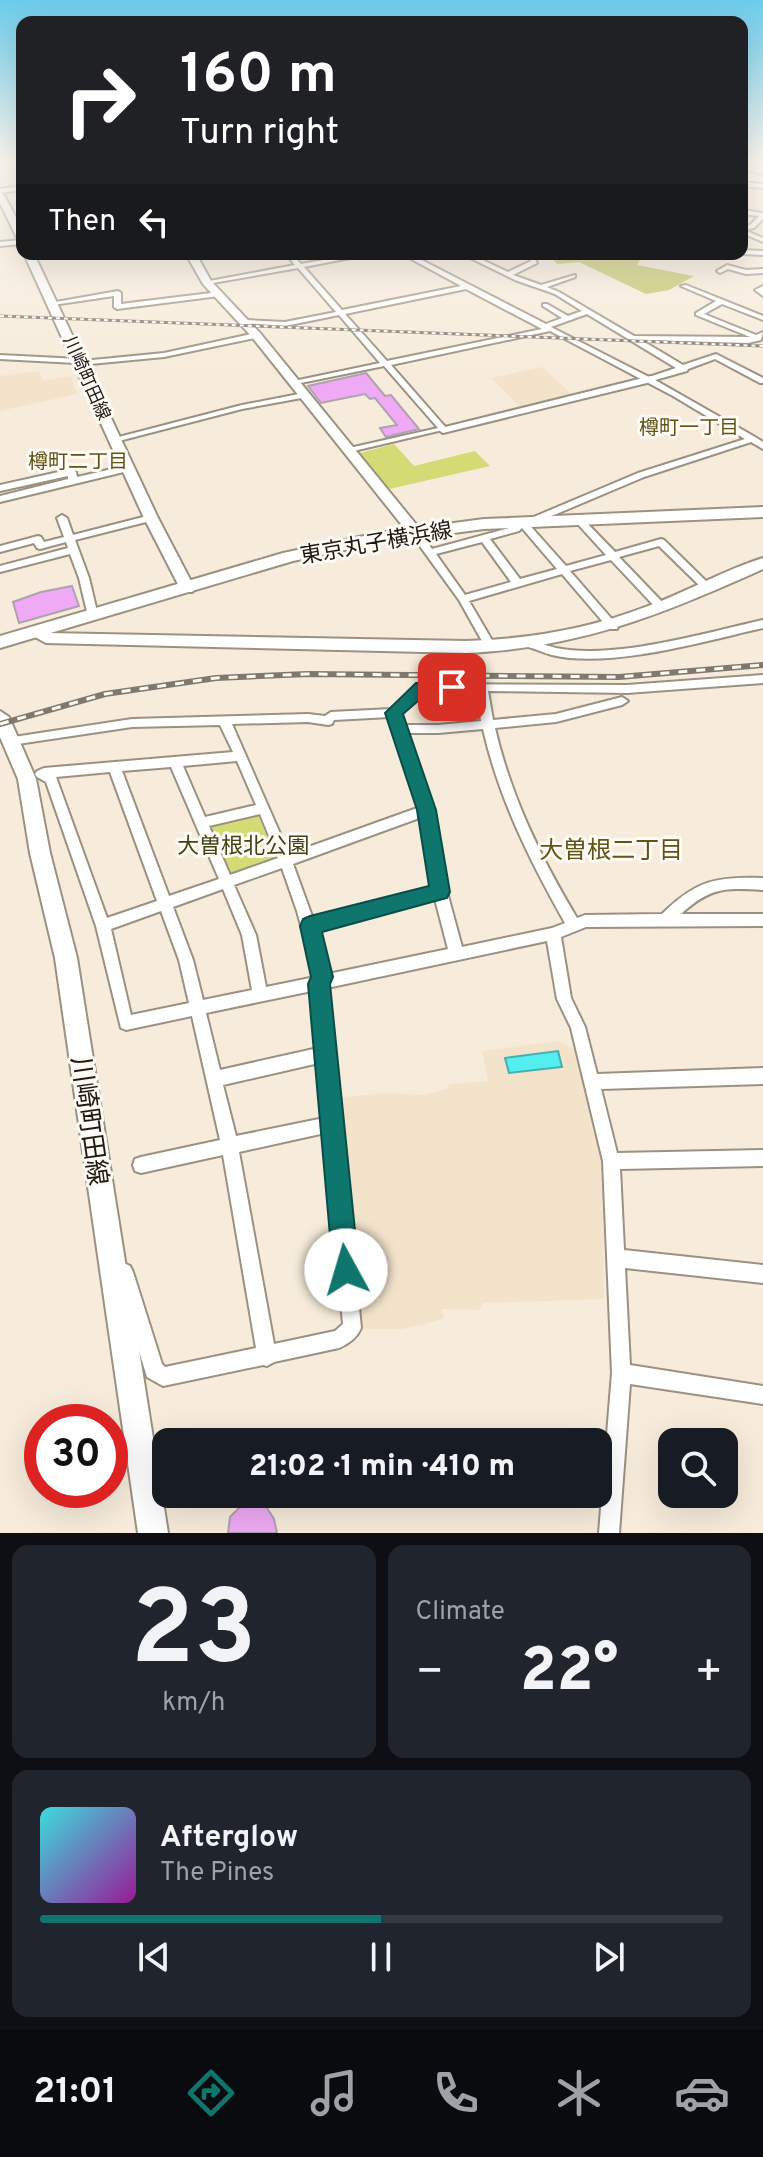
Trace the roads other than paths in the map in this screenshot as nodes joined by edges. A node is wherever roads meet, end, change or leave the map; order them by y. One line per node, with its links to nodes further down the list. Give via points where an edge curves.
1 (32, 260): 19 (street, 川崎町田線)
2 (194, 260): 13 (street)
3 (294, 260): 9 (street)
4 (334, 260): 9 (street)
5 (416, 260): 16 (street)
6 (478, 260): 11 (street)
7 (534, 260): 11 (street)
8 (721, 260): 10 (street, via 723,269)
9 (300, 266): 13 (street); 21 (street)
10 (763, 271)
11 (509, 274): 14 (street)
12 (573, 276): 14 (street)
13 (207, 282): 17 (street)
14 (544, 286): 22 (street)
15 (684, 286): 18 (street)
16 (466, 287): 21 (street); 26 (street)
17 (219, 294): 19 (street, via 117,307 118,293); 25 (street)
18 (722, 301): 24 (street); 28 (street, via 698,314)
19 (53, 303): 31 (street, 川崎町田線)
20 (545, 305): 23 (street)
21 (339, 311): 25 (street, via 285,324); 32 (street)
22 (585, 312): 23 (street); 29 (street)
23 (567, 318): 26 (street)
24 (763, 318)
25 (245, 322): 27 (street)
26 (548, 328): 32 (street); 34 (street)
27 (256, 335): 31 (street, via 164,355); 36 (street)
28 (761, 336): 29 (street, via 748,341)
29 (634, 338): 33 (street)
30 (0, 357): 31 (street)
31 (79, 362): 39 (street, 川崎町田線)
32 (386, 364): 36 (street); 38 (street)
33 (684, 369): 34 (street); 35 (street, via 716,356)
34 (651, 379): 38 (street); 40 (street)
35 (763, 381)
36 (294, 383): 37 (street)
37 (304, 395): 39 (street); 42 (street)
38 (443, 429): 42 (street)
39 (115, 439): 43 (street, 川崎町田線)
40 (752, 439): 41 (street); 51 (street, via 641,475)
41 (763, 446)
42 (348, 451): 52 (street)
43 (129, 468): 44 (street); 49 (street, 川崎町田線)
44 (73, 482): 45 (street, via 72,472); 46 (street)
45 (0, 488)
46 (0, 499)
47 (763, 512): 50 (main road, 東京丸子横浜線)
48 (62, 518): 54 (street)
49 (151, 518): 54 (street); 64 (street, 川崎町田線)
50 (578, 519): 51 (main road, 東京丸子横浜線); 58 (street)
51 (527, 522): 52 (main road, 東京丸子横浜線); 53 (street); 61 (street)
52 (414, 531): 57 (street); 64 (main road, 東京丸子横浜線, via 289,557)
53 (484, 538): 57 (street); 62 (street)
54 (68, 539): 55 (street, via 40,546 38,539); 56 (street)
55 (0, 549)
56 (73, 550): 60 (street); 67 (street)
57 (430, 553): 65 (street)
58 (612, 556): 61 (street); 63 (street, via 661,542); 66 (street)
59 (763, 563): 63 (street)
60 (0, 569)
61 (564, 570): 62 (street); 69 (street)
62 (517, 583): 65 (street)
63 (707, 587): 66 (street)
64 (187, 589): 67 (main road, 東京丸子横浜線)
65 (463, 599): 73 (street)
66 (662, 608): 69 (street)
67 (93, 616): 70 (main road, 東京丸子横浜線)
68 (763, 624): 72 (street, via 575,656)
69 (613, 627): 72 (street)
70 (34, 632): 71 (main road, 東京丸子横浜線); 73 (street, via 46,638)
71 (0, 642)
72 (532, 644): 73 (street)
73 (491, 647)
74 (763, 679): 75 (street, via 636,688)
75 (482, 687): 77 (street, via 422,688); 80 (street)
76 (622, 701): 80 (street, via 556,718)
77 (394, 713): 79 (street, via 331,716 328,721); 81 (street)
78 (0, 717): 82 (street, 川崎町田線)
79 (224, 720): 82 (street, via 132,723); 83 (street)
80 (487, 725): 81 (street); 97 (street, via 506,794 542,873)
81 (398, 729): 88 (street)
82 (11, 741): 86 (street, 川崎町田線)
83 (241, 756): 84 (street); 87 (street)
84 (175, 761): 85 (street); 89 (street)
85 (114, 766): 86 (street); 94 (street)
86 (35, 774): 98 (street, via 51,780); 115 (street, 川崎町田線, via 40,853 66,958)
87 (263, 808): 89 (street); 90 (street)
88 (427, 810): 90 (street); 93 (street)
89 (202, 823): 91 (street)
90 (286, 861): 91 (street); 99 (street)
91 (227, 882): 94 (street); 103 (street, via 249,935)
92 (763, 884): 95 (street, via 703,887)
93 (440, 892): 99 (street); 101 (street)
94 (167, 903): 98 (street); 104 (street)
95 (667, 918): 96 (street); 97 (street)
96 (763, 920)
97 (573, 924): 100 (street)
98 (103, 926): 104 (street, via 126,1023)
99 (310, 926): 102 (street, via 322,977)
100 (553, 934): 101 (street); 108 (street, via 564,999)
101 (457, 955): 102 (street)
102 (319, 984): 103 (street); 105 (street)
103 (260, 996): 104 (street)
104 (198, 1008): 107 (street)
105 (326, 1054): 107 (street); 109 (street)
106 (763, 1076): 108 (street)
107 (216, 1079): 110 (street)
108 (593, 1082): 112 (street)
109 (331, 1124): 110 (street); 117 (street, via 352,1328 339,1339)
110 (230, 1147): 113 (street); 117 (street)
111 (763, 1158): 112 (street)
112 (611, 1161): 114 (street)
113 (141, 1165)
114 (615, 1258): 116 (street); 118 (street)
115 (110, 1259): 117 (street, via 125,1274 157,1374 173,1377); 120 (street, 川崎町田線)
116 (763, 1274)
117 (267, 1357)
118 (621, 1373): 119 (street); 121 (street)
119 (763, 1395)
120 (153, 1533)
121 (609, 1533)

